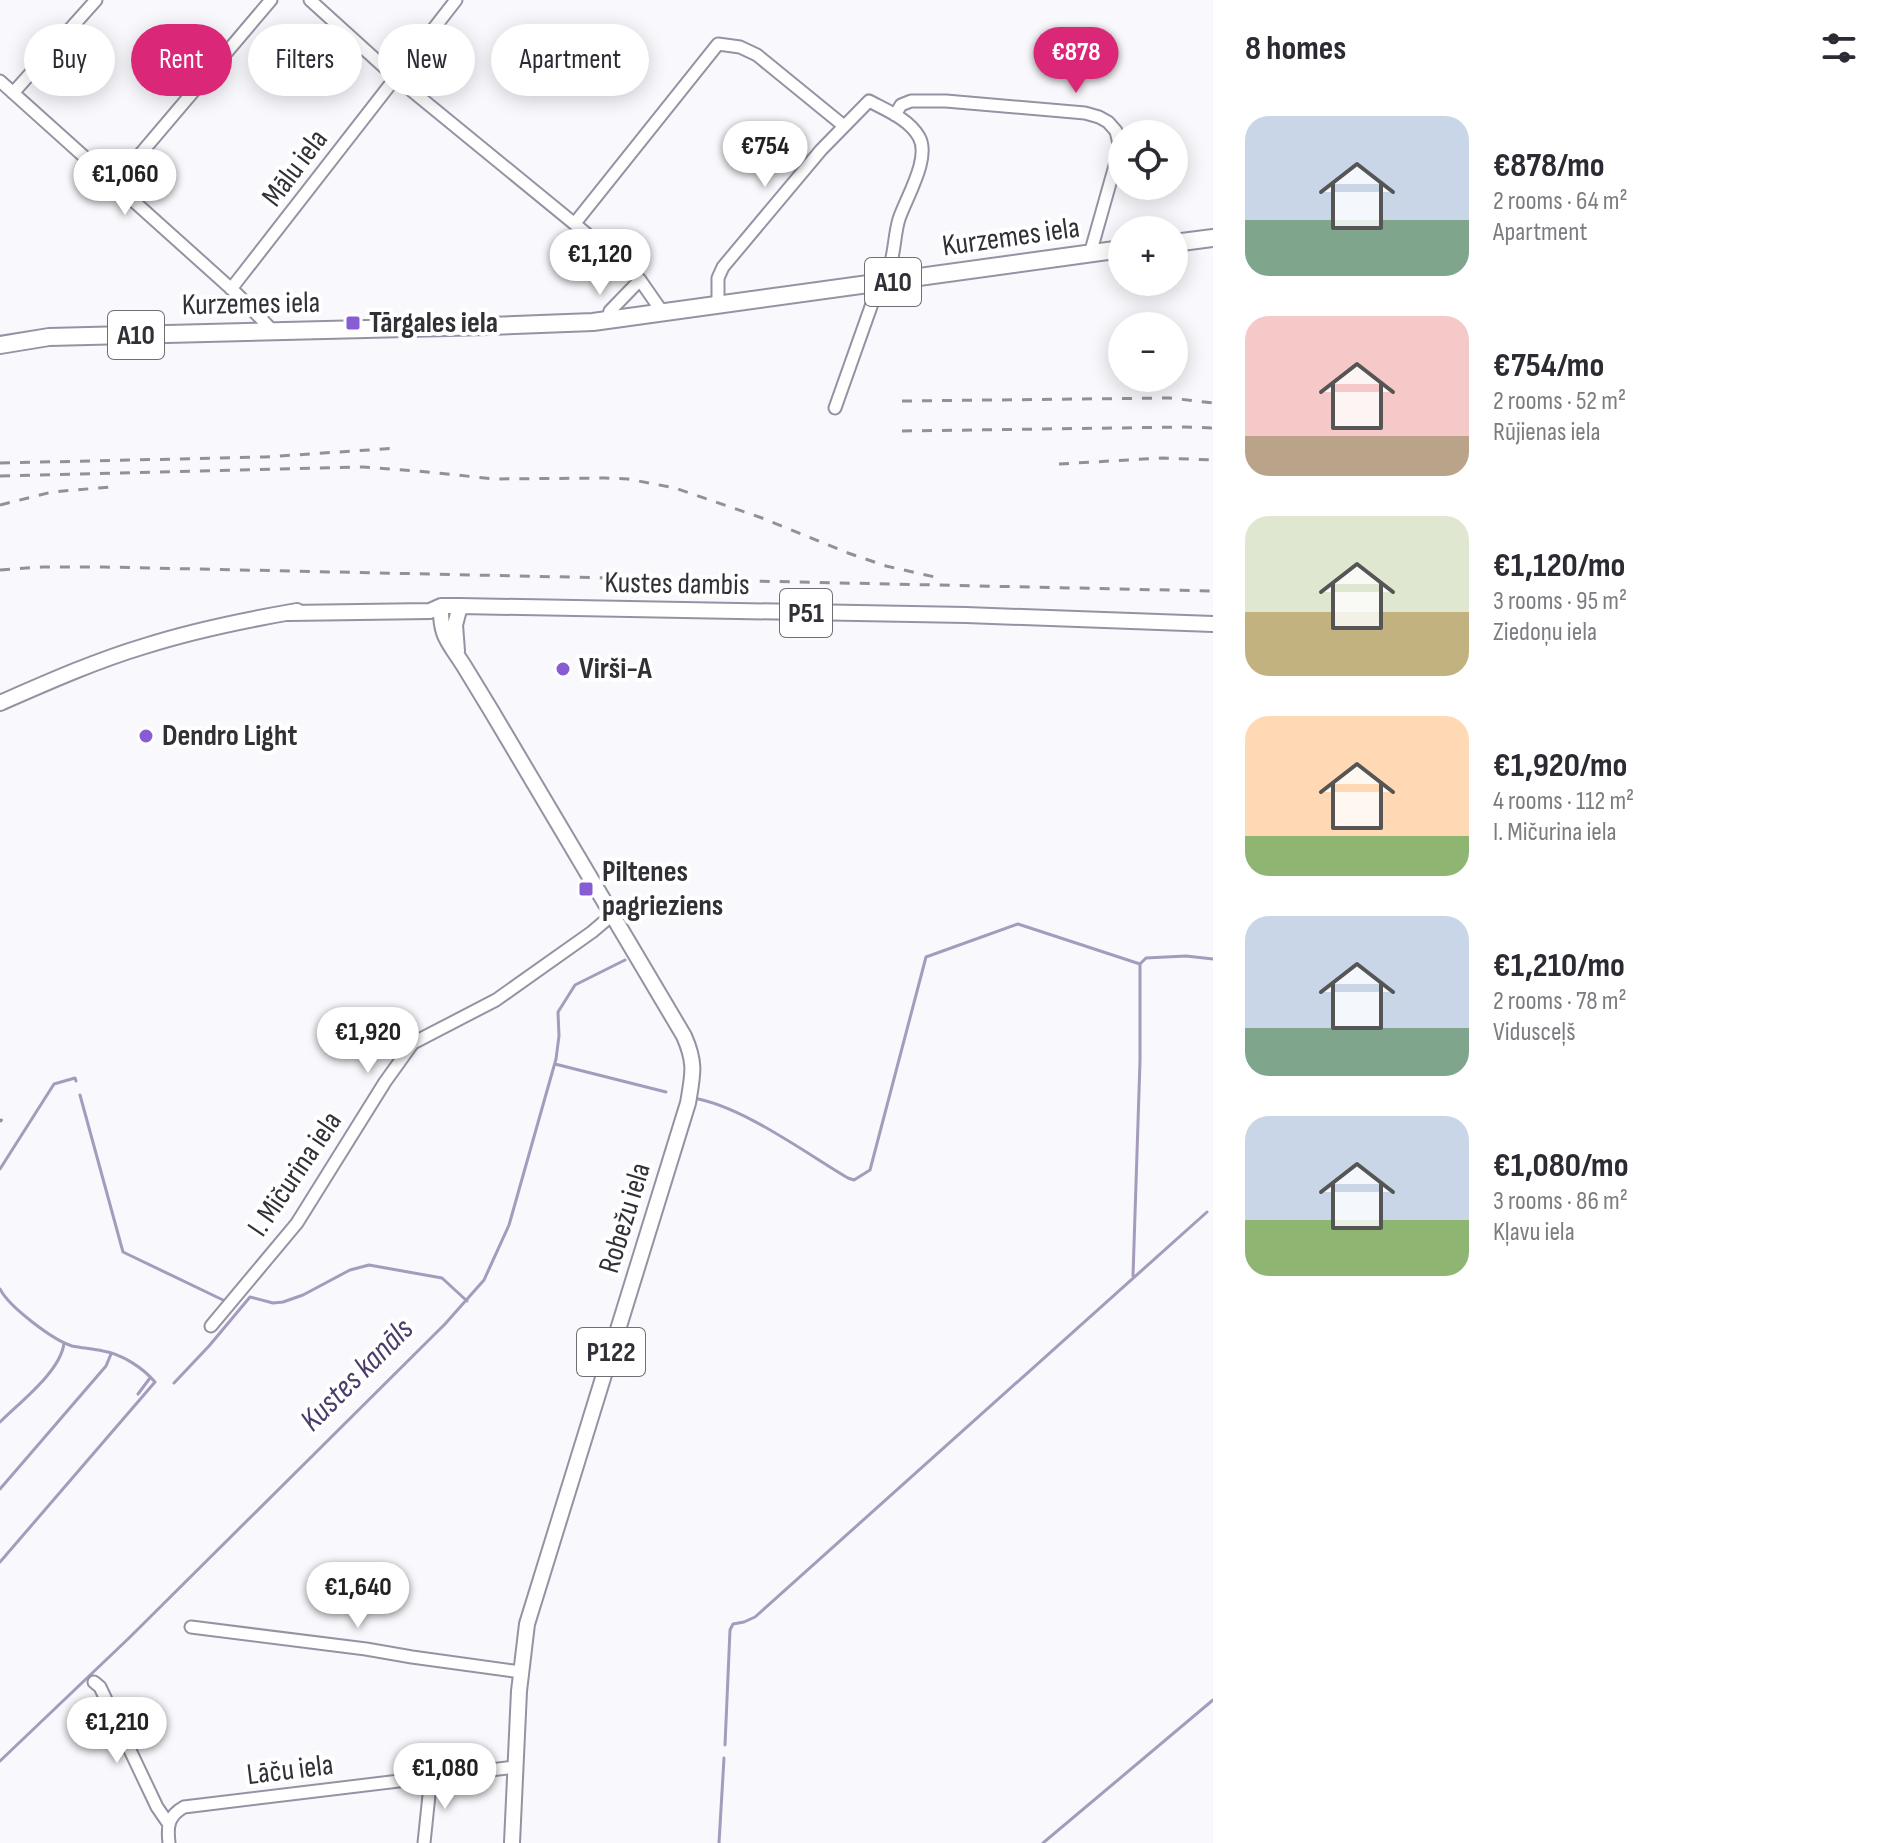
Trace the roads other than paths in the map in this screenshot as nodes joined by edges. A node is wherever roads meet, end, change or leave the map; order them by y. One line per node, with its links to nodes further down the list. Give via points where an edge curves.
1 (96, 0): 8 (street)
2 (271, 0): 13 (street)
3 (310, 0): 6 (street)
4 (456, 0): 5 (street, Mālu iela)
5 (437, 24)
6 (378, 62)
7 (0, 81): 8 (street)
8 (13, 93): 13 (street)
9 (380, 96): 21 (street, Mālu iela)
10 (418, 96): 14 (street)
11 (895, 115): 12 (street, via 869,101); 18 (street, via 911,101 946,101 1085,113 1108,122 1119,144); 20 (street, via 912,127 922,147 889,267)
12 (844, 126): 14 (street, via 757,55 718,44); 22 (street, via 723,267)
13 (114, 185): 21 (street)
14 (575, 223): 19 (street)
15 (1213, 238): 16 (highway)
16 (1188, 241)
17 (1108, 251): 18 (highway, Kurzemes iela / A10)
18 (1090, 254): 20 (highway, Kurzemes iela / A10)
19 (640, 280): 23 (street); 24 (street)
20 (879, 284): 22 (highway, Kurzemes iela / A10); 27 (street)
21 (231, 289): 25 (street)
22 (718, 304): 23 (highway, Kurzemes iela / A10)
23 (663, 313): 24 (highway, Kurzemes iela / A10)
24 (607, 320): 25 (highway, Kurzemes iela / A10)
25 (273, 331): 26 (highway, Kurzemes iela / A10, via 49,337)
26 (0, 345)
27 (835, 408)
28 (441, 606): 29 (main road, Kustes dambis); 31 (main road, Robežu iela / P122, via 445,637); 32 (main road, Kustes dambis, via 430,611 289,613 210,628 87,666)
29 (460, 606): 30 (main road, Kustes dambis / P51); 31 (main road, Robežu iela / P122, via 454,633)
30 (1213, 624)
31 (460, 659): 33 (main road, Robežu iela / P122)
32 (0, 703)
33 (612, 915): 34 (street, I. Mičurina iela, via 496,1000 413,1043 297,1223); 36 (main road, Robežu iela / P122, via 684,1036 693,1074 527,1624)
34 (211, 1326)
35 (191, 1627): 36 (street)
36 (521, 1672): 38 (main road, Robežu iela / P122)
37 (94, 1682): 40 (street)
38 (515, 1767): 39 (street, Lāču iela); 43 (main road, Robežu iela / P122)
39 (431, 1776): 40 (street, Lāču iela, via 184,1807); 42 (street)
40 (169, 1821): 41 (street)
41 (169, 1843)
42 (424, 1843)
43 (512, 1843)

